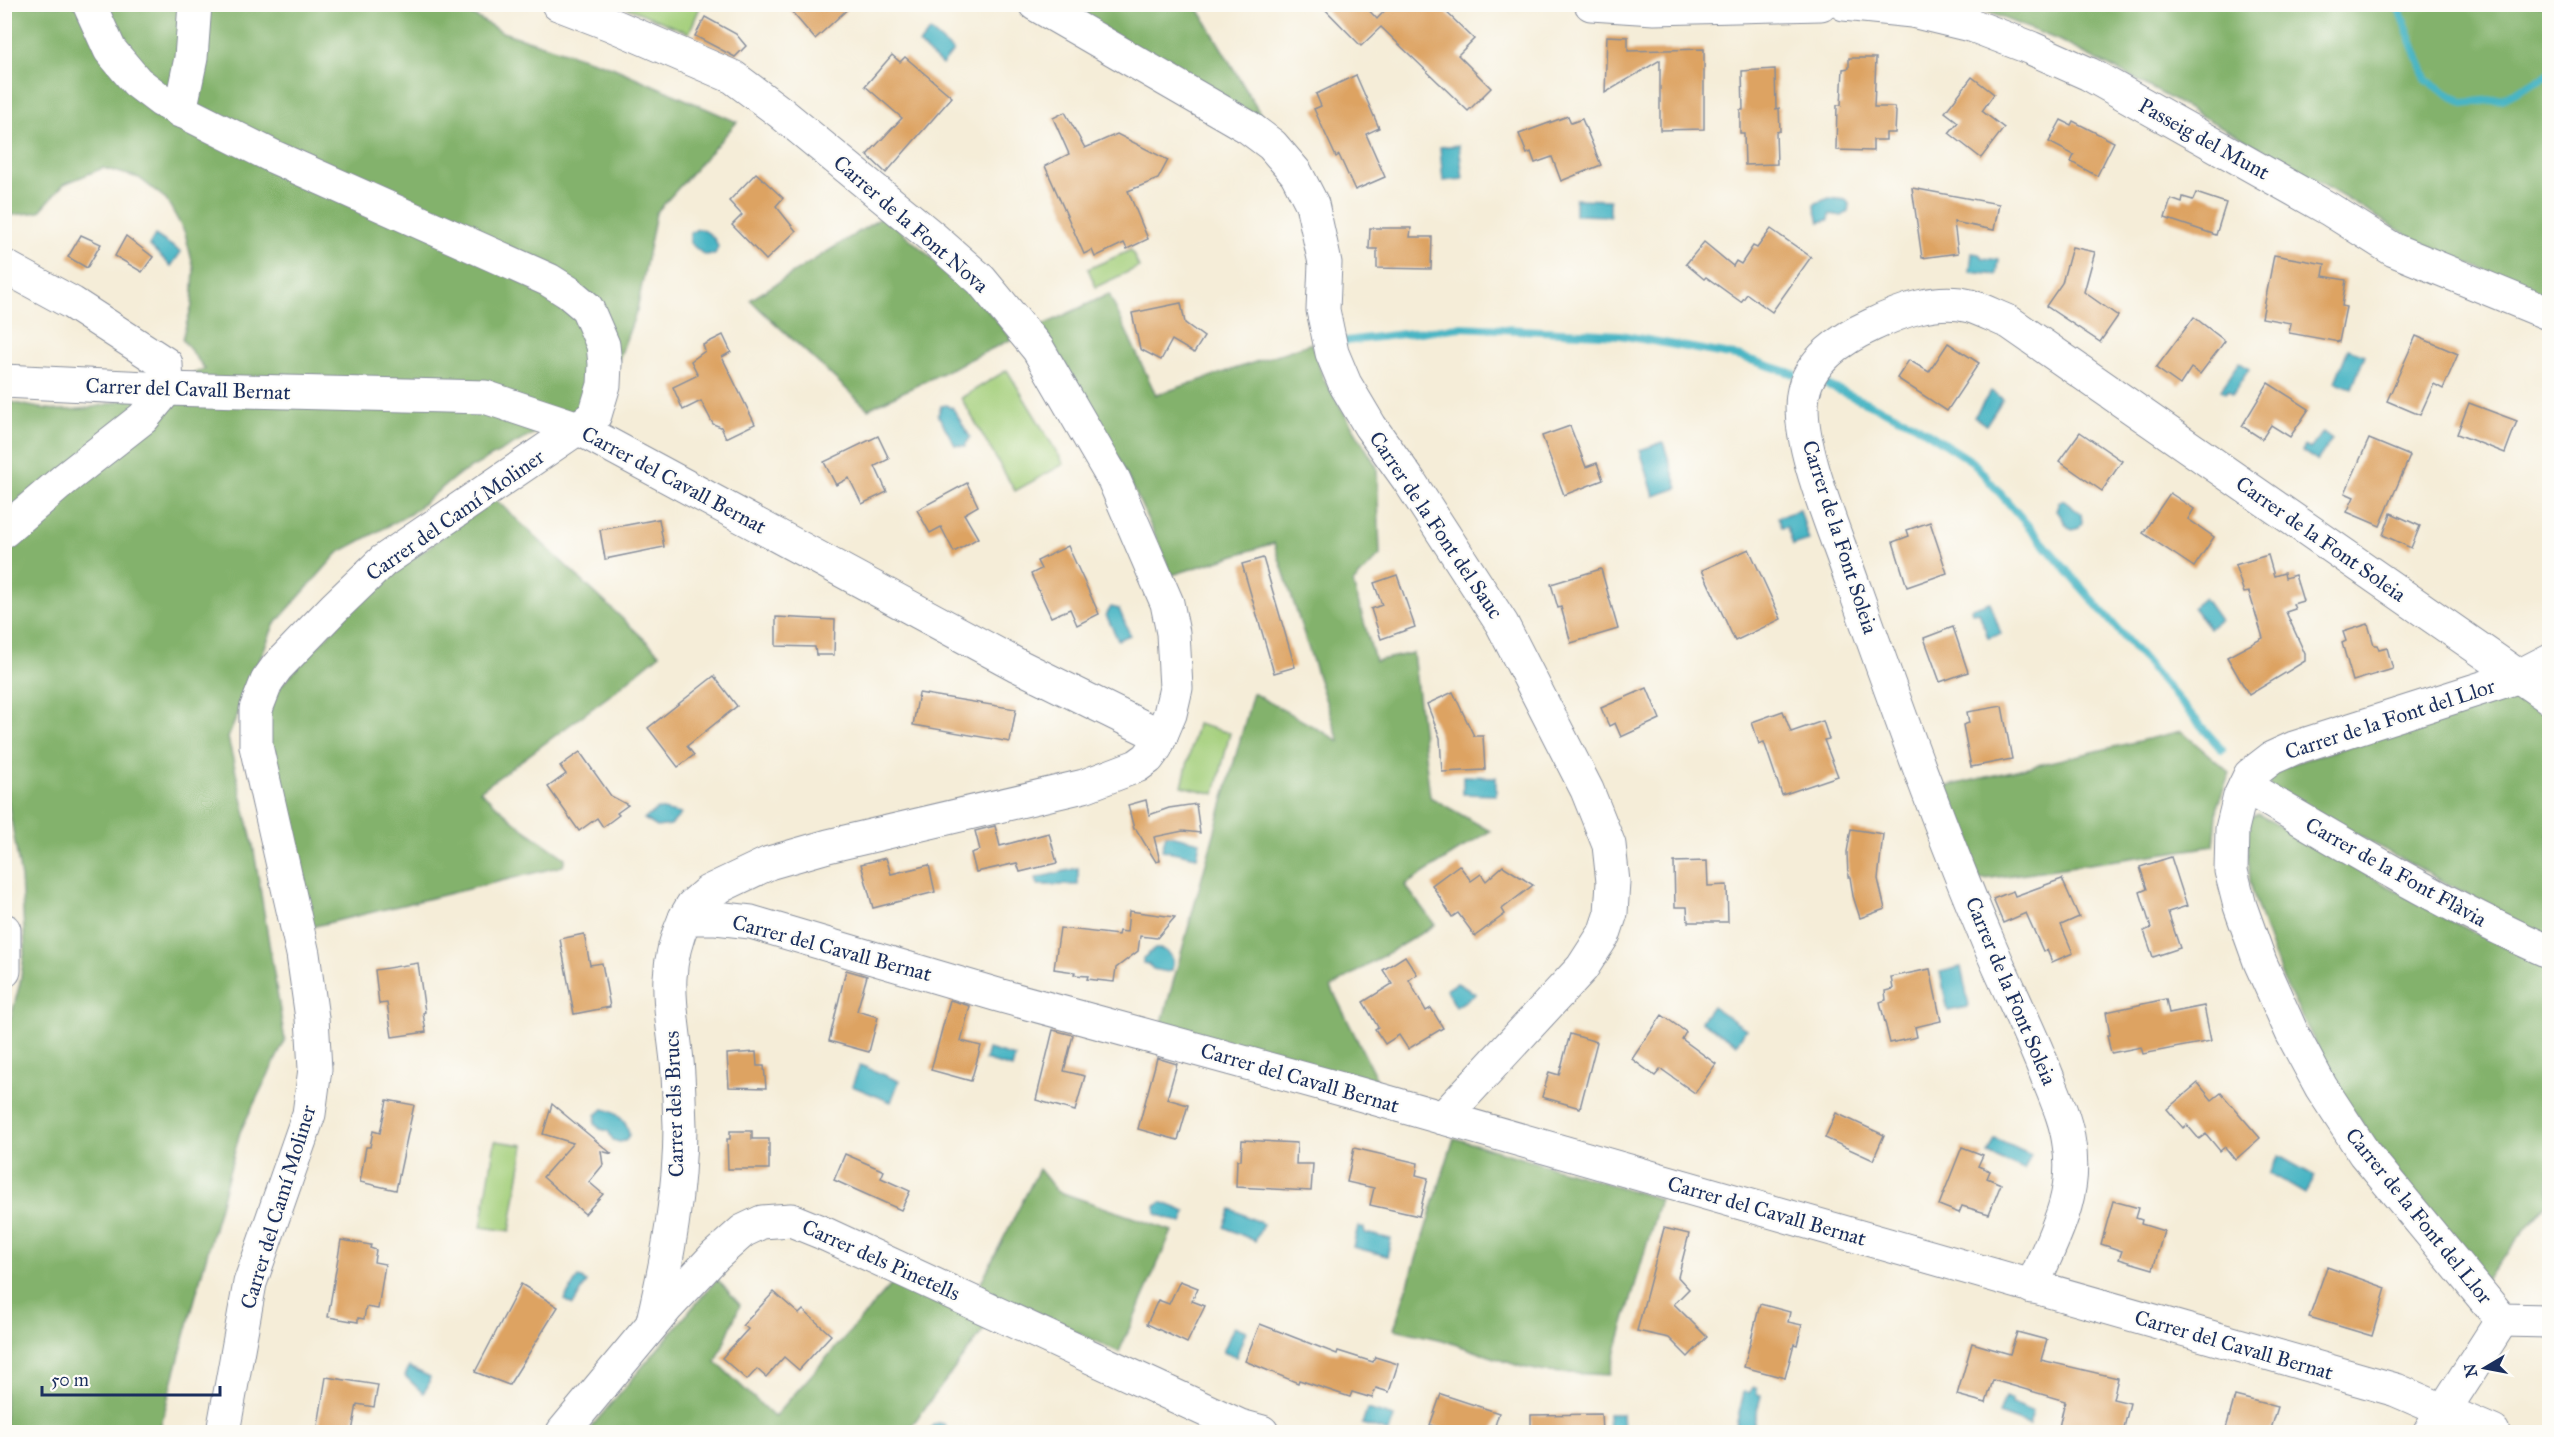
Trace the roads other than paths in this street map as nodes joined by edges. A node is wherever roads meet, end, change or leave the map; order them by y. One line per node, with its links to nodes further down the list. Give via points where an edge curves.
1 (89, 4): 8 (street, Carrer del Camí Moliner, via 110,50 136,82)
2 (195, 4): 8 (street)
3 (558, 4): 18 (street, Carrer de la Font Nova, via 733,77 981,280 1038,349 1114,480 1167,603 1176,688)
4 (1035, 4): 24 (street, Carrer de la Font del Sauc, via 1248,127 1272,145 1296,173 1312,204 1325,263 1323,310 1332,353 1345,384 1502,624 1587,790 1608,845 1613,882 1611,913 1604,934 1582,968)
5 (1591, 4): 6 (street, via 1654,8)
6 (1821, 4)
7 (1844, 4): 10 (street, Passeig del Munt, via 1912,11 1974,26 2031,48 2089,74 2329,208 2394,249)
8 (180, 111): 13 (street, Carrer del Camí Moliner, via 568,292 587,308 603,345 605,364 604,385 595,414)
9 (4, 266): 12 (street, via 72,303 166,364)
10 (2550, 314)
11 (4, 381): 12 (street, Carrer del Cavall Bernat)
12 (167, 389): 13 (street, Carrer del Cavall Bernat, via 485,397); 14 (street, via 143,418)
13 (578, 428): 18 (street, Carrer del Cavall Bernat, via 1017,664); 31 (street, Carrer del Camí Moliner, via 383,561 277,667 260,696 254,728 256,746 303,954 315,1069 309,1114 250,1283)
14 (4, 531)
15 (2550, 660): 16 (street, Carrer de la Font del Llor)
16 (2517, 677): 17 (street, Carrer de la Font Soleia); 19 (street, Carrer de la Font del Llor, via 2294,748 2250,775); 25 (street, Carrer de la Font Soleia, via 2009,322 1968,305 1938,303 1914,308 1859,331 1811,370 1803,395 1804,428 1826,508 1922,778 2063,1114 2070,1146 2067,1206)
17 (2550, 698)
18 (1161, 736): 20 (street, Carrer del Cavall Bernat, via 1148,758 1137,766 1084,786 769,863 708,892)
19 (2245, 786): 22 (street, Carrer de la Font Flàvia, via 2381,866 2506,933); 26 (street, Carrer de la Font del Llor, via 2232,829 2231,871 2260,962 2292,1033 2364,1153)
20 (685, 918): 24 (street, Carrer del Cavall Bernat, via 752,922); 28 (street, Carrer dels Brucs, via 670,963 668,990 677,1063 678,1182)
21 (4, 930): 23 (street)
22 (2550, 952)
23 (4, 971)
24 (1443, 1119): 25 (street, Carrer del Cavall Bernat)
25 (2032, 1287): 29 (street, Carrer del Cavall Bernat, via 2396,1389)
26 (2502, 1320): 27 (street); 29 (street)
27 (2550, 1321)
28 (651, 1326): 30 (street, Carrer dels Pinetells, via 743,1231 762,1222 791,1220 931,1281); 32 (street, Carrer dels Pinetells)
29 (2438, 1421): 33 (street, Carrer del Cavall Bernat)
30 (1245, 1430)
31 (223, 1432)
32 (563, 1432)
33 (2493, 1432)

